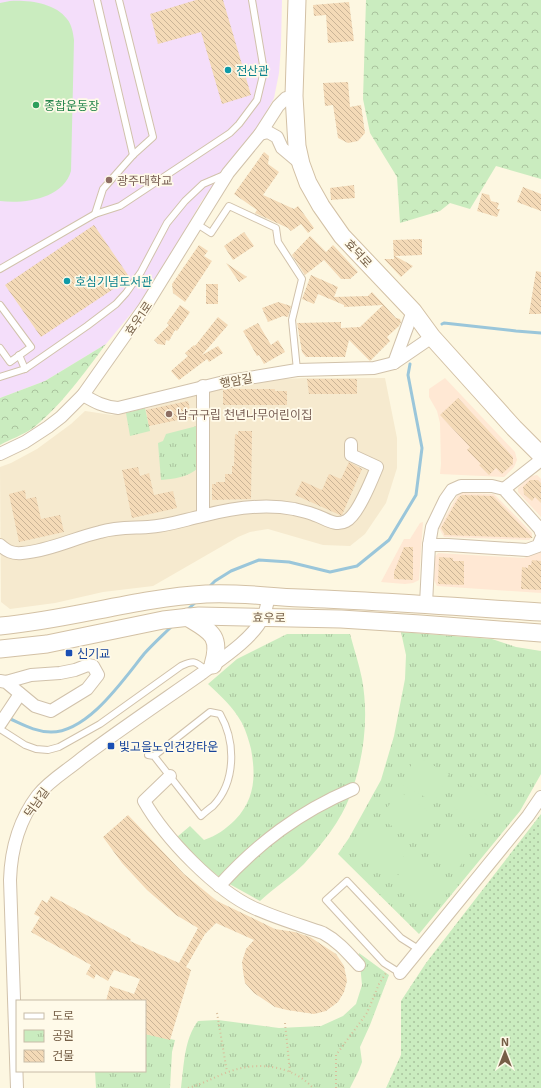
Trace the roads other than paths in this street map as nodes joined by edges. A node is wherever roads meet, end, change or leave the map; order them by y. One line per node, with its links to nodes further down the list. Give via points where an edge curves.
1 (97, 0): 7 (lane)
2 (119, 0): 7 (lane, via 153,137)
3 (297, 0): 5 (main road, 효덕로)
4 (252, 1): 10 (lane, via 264,71 257,100 230,133 120,206)
5 (294, 96): 6 (street, 효우1로, via 286,98 278,106); 8 (main road, 효덕로, via 297,146)
6 (260, 134): 8 (street, via 268,132 278,137 282,148); 9 (street, 효우1로)
7 (133, 156): 10 (lane, via 103,189)
8 (301, 164): 14 (main road, 효덕로, via 311,189 342,236)
9 (228, 173): 11 (street, 효우1로); 19 (lane, via 203,184 167,222 141,272 116,304)
10 (95, 214): 12 (lane)
11 (197, 224): 20 (lane, via 211,233 229,206 276,228 278,242 302,279 292,320); 23 (street, 효우1로, via 145,308)
12 (0, 269)
13 (0, 305): 17 (lane, via 31,348)
14 (413, 311): 15 (main road, 효덕로); 18 (street)
15 (432, 337): 18 (street, 행암길); 26 (main road, 효덕로)
16 (0, 348): 17 (lane, via 10,362)
17 (19, 356): 19 (lane)
18 (394, 363): 20 (street, 행암길, via 365,369)
19 (25, 369): 21 (lane)
20 (297, 370): 22 (street, 행암길)
21 (0, 376)
22 (204, 386): 23 (street, 행암길, via 118,408 98,404); 29 (street)
23 (83, 395): 25 (street, 효우1로, via 48,427)
24 (351, 444): 29 (street, via 351,455 377,467 364,495 346,521 332,522 293,509 273,506 238,508)
25 (0, 454)
26 (541, 455)
27 (541, 460): 28 (street)
28 (504, 489): 30 (street); 33 (street, via 492,486 460,486 452,490 432,527)
29 (204, 515): 32 (street, via 150,527 101,531 22,554 13,554)
30 (541, 532)
31 (541, 539): 33 (street, via 538,546 527,550)
32 (0, 545)
33 (429, 545): 35 (street)
34 (269, 596): 35 (main road, 효우로); 38 (street, 덕남길); 39 (main road, 효우로, via 206,594 169,598 50,620)
35 (426, 604): 36 (main road, 효우로)
36 (541, 612)
37 (187, 617): 38 (main road, 효우로); 41 (main road, 효우로, via 47,644); 42 (main road, via 207,630 215,639 217,652)
38 (263, 617): 40 (main road, 효우로, via 420,624); 42 (street, 덕남길, via 247,639)
39 (0, 626)
40 (541, 633)
41 (0, 649)
42 (210, 667): 45 (lane, via 193,661 181,666 100,724 59,747 48,750 36,749 16,740); 53 (street, 덕남길, via 52,781 39,794 22,821 16,836 10,880)
43 (3, 682): 44 (street); 44 (street, via 31,675 75,670 88,665 94,666 98,675 87,689 51,711 35,706)
44 (20, 694): 45 (street)
45 (0, 725)
46 (170, 776): 46 (lane, via 151,756 210,712 220,714 231,743 232,761 222,792 213,805 200,816); 49 (street, via 144,801 152,816 185,854)
47 (353, 788): 49 (street, via 303,814 268,839 242,861)
48 (541, 798): 50 (street)
49 (219, 886): 51 (street, via 253,908 331,937)
50 (420, 950): 52 (street); 52 (lane, via 401,938 347,881 326,900 384,963)
51 (359, 965)
52 (400, 973)
53 (16, 1058)
54 (16, 1072): 55 (street, 덕남길)
55 (17, 1088)

